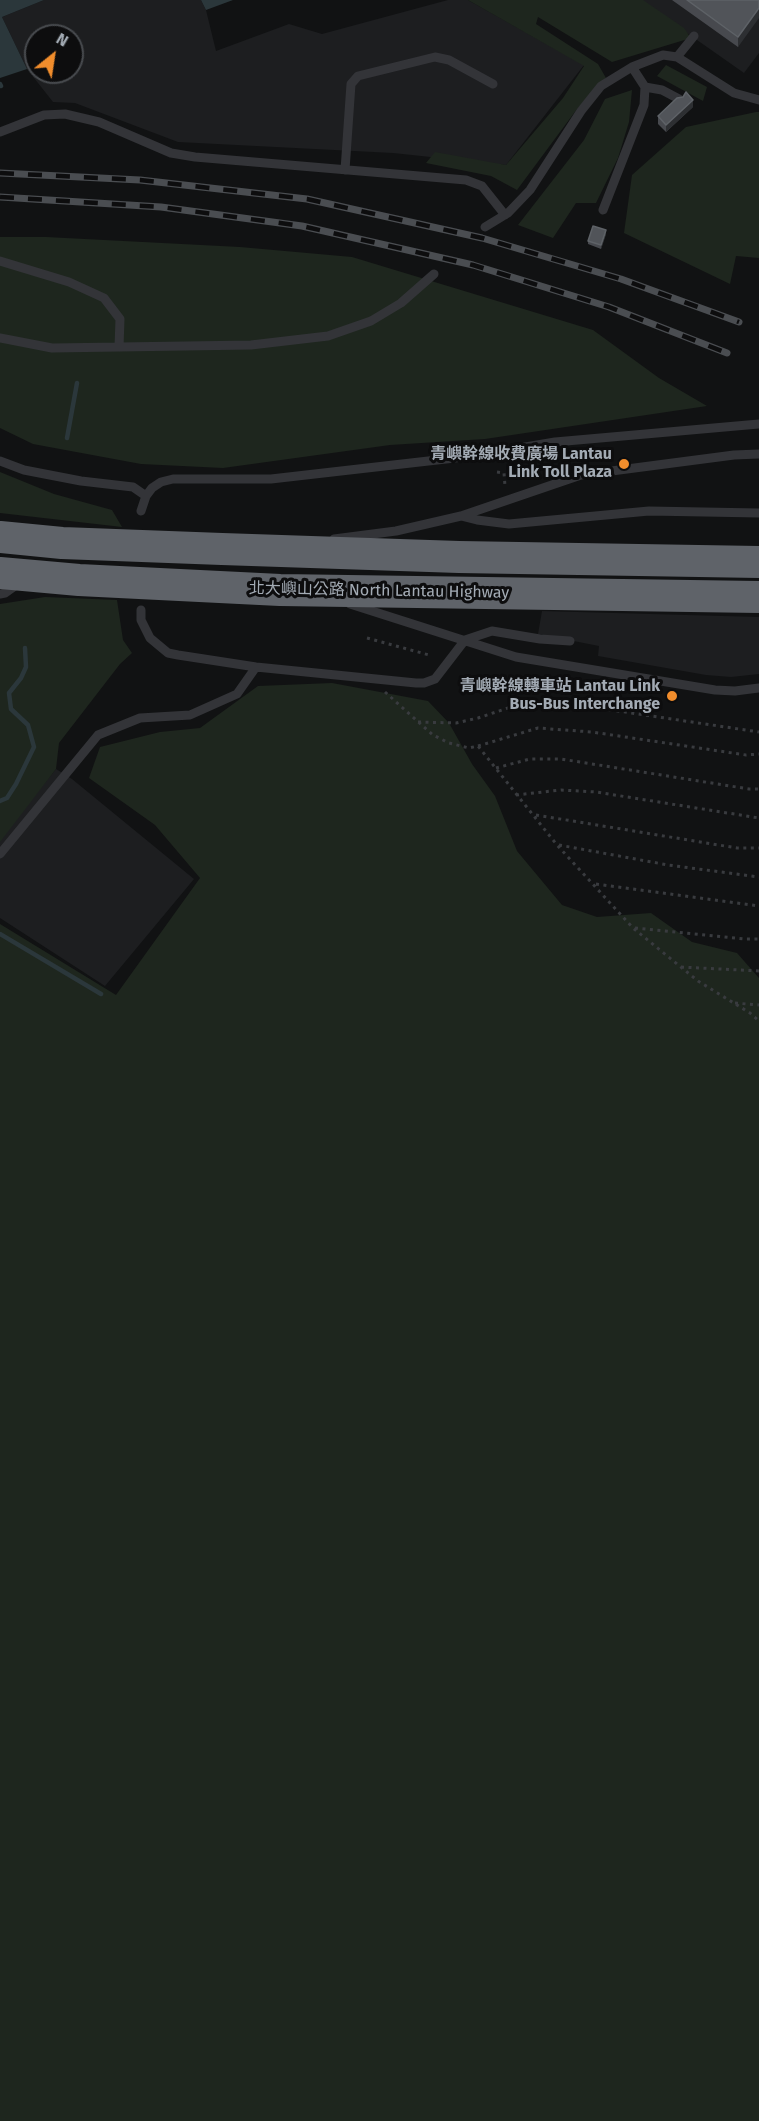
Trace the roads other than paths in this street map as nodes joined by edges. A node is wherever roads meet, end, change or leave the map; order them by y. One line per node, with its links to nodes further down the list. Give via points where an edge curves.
1 (694, 36): 2 (lane)
2 (677, 57): 3 (lane, via 663,55); 7 (lane, via 734,93)
3 (632, 67): 5 (lane); 11 (lane, via 601,86 530,190)
4 (493, 84): 9 (lane, via 449,60 435,57 358,76 351,84)
5 (645, 87): 6 (lane); 10 (lane, via 644,105)
6 (679, 99)
7 (759, 100)
8 (0, 132): 9 (lane, via 44,115 65,114 99,122 171,153)
9 (345, 170): 11 (lane, via 466,180 482,186)
10 (603, 210)
11 (505, 215): 12 (lane)
12 (484, 227)
13 (0, 261): 16 (lane, via 69,282 104,298 120,319)
14 (434, 274): 16 (lane, via 401,303 370,321 328,336 251,345)
15 (0, 338): 16 (lane, via 52,348)
16 (119, 347)
17 (759, 424): 20 (lane, via 555,442 472,456 271,479 173,479 161,482)
18 (759, 454): 23 (lane, via 581,475)
19 (0, 461): 20 (lane, via 24,470 133,487)
20 (146, 496): 21 (lane)
21 (141, 511)
22 (759, 513): 23 (lane, via 649,511 509,524)
23 (461, 516): 25 (lane, via 396,531)
24 (0, 537): 27 (highway)
25 (320, 540)
26 (309, 541): 27 (lane)
27 (222, 549): 28 (highway)
28 (759, 562)
29 (14, 574): 30 (highway, 北大嶼山公路 North Lantau Highway); 31 (lane, via 5,593)
30 (280, 590): 32 (highway, 北大嶼山公路 North Lantau Highway); 34 (lane, via 339,601)
31 (0, 594)
32 (759, 597)
33 (141, 609): 36 (lane, via 141,620 150,638 168,653)
34 (465, 640): 35 (lane, via 492,631); 36 (lane, via 440,675 430,682); 37 (lane, via 516,657 693,688)
35 (570, 641)
36 (256, 667): 38 (lane, via 237,694 190,715 140,718 98,735)
37 (759, 688)
38 (0, 854)

